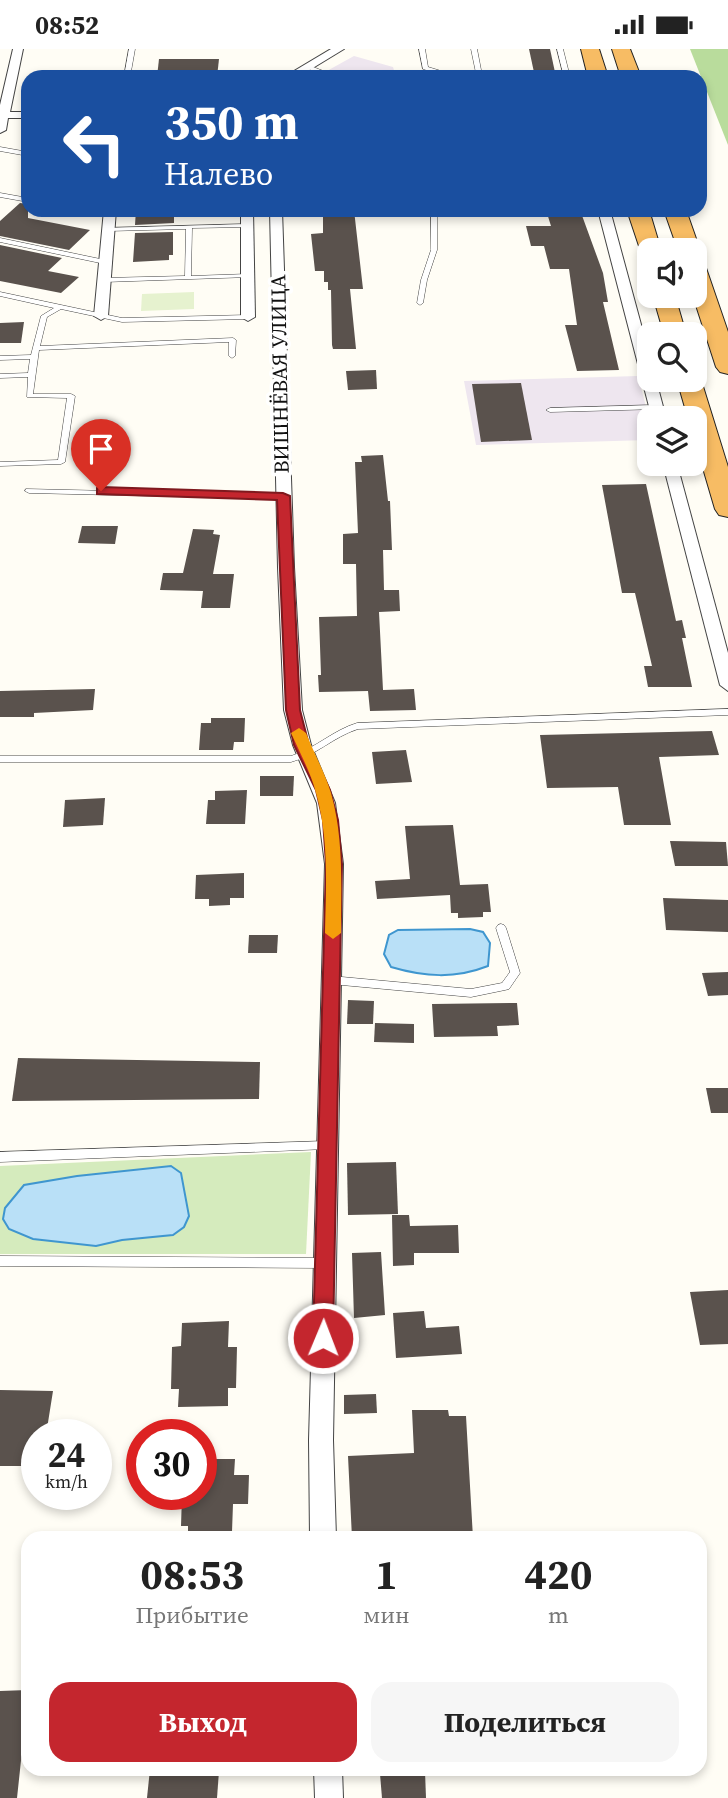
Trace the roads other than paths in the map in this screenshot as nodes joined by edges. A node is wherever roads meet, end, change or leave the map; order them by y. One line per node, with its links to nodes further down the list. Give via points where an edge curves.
1 (18, 49): 18 (street)
2 (132, 49): 10 (lane)
3 (339, 49): 9 (street)
4 (422, 49): 13 (lane, via 425,68)
5 (474, 49): 14 (lane)
6 (560, 49): 15 (lane)
7 (590, 49): 16 (highway)
8 (621, 49): 17 (highway)
9 (308, 67): 11 (street); 12 (lane)
10 (128, 70)
11 (303, 70)
12 (316, 70)
13 (432, 70)
14 (478, 70)
15 (565, 70)
16 (596, 70)
17 (628, 70)
18 (6, 81): 20 (street)
19 (21, 114): 20 (street)
20 (2, 115): 21 (street)
21 (0, 130)
22 (0, 149): 23 (lane)
23 (21, 153)
24 (0, 195): 25 (lane)
25 (21, 199)
26 (109, 217): 35 (street)
27 (247, 217): 33 (street)
28 (276, 217): 63 (street, ВИШНЁВАЯ УЛИЦА)
29 (434, 217): 44 (lane, via 434,250)
30 (606, 217): 49 (street)
31 (640, 217): 36 (highway)
32 (677, 217): 37 (highway)
33 (247, 225): 34 (lane); 40 (street)
34 (189, 227): 35 (lane); 41 (lane)
35 (108, 229): 39 (street)
36 (646, 238)
37 (685, 238)
38 (0, 240): 39 (lane)
39 (105, 263): 42 (street)
40 (248, 276): 41 (lane); 48 (street)
41 (188, 278): 42 (lane)
42 (104, 280): 47 (street)
43 (0, 294): 46 (lane)
44 (420, 303)
45 (707, 304): 54 (highway)
46 (60, 307): 47 (lane); 50 (lane, via 44,316)
47 (101, 316): 48 (lane, via 122,320)
48 (248, 317)
49 (637, 335)
50 (36, 348): 51 (lane, via 233,340); 52 (lane)
51 (232, 356)
52 (34, 357): 53 (lane); 55 (lane)
53 (0, 358)
54 (728, 367)
55 (32, 375): 56 (lane); 60 (lane, via 29,396 71,396 61,462)
56 (0, 376)
57 (693, 392): 64 (highway)
58 (550, 410): 59 (lane)
59 (637, 412)
60 (0, 464)
61 (673, 476): 65 (street)
62 (29, 491): 63 (lane)
63 (283, 496): 67 (street, ВИШНЁВАЯ УЛИЦА, via 293,710)
64 (728, 509)
65 (728, 685)
66 (728, 712): 67 (lane, via 357,726 345,729)
67 (307, 756): 68 (lane); 70 (street, ВИШНЁВАЯ УЛИЦА, via 323,790 330,820 334,864)
68 (0, 759)
69 (501, 928): 70 (lane, via 514,973 505,986 471,993)
70 (331, 980): 71 (street, ВИШНЁВАЯ УЛИЦА)
71 (327, 1145): 72 (lane); 74 (street, ВИШНЁВАЯ УЛИЦА)
72 (0, 1157)
73 (0, 1261): 74 (lane)
74 (325, 1263): 75 (street, ВИШНЁВАЯ УЛИЦА)
75 (323, 1531)
76 (328, 1776): 77 (street)
77 (329, 1798)

